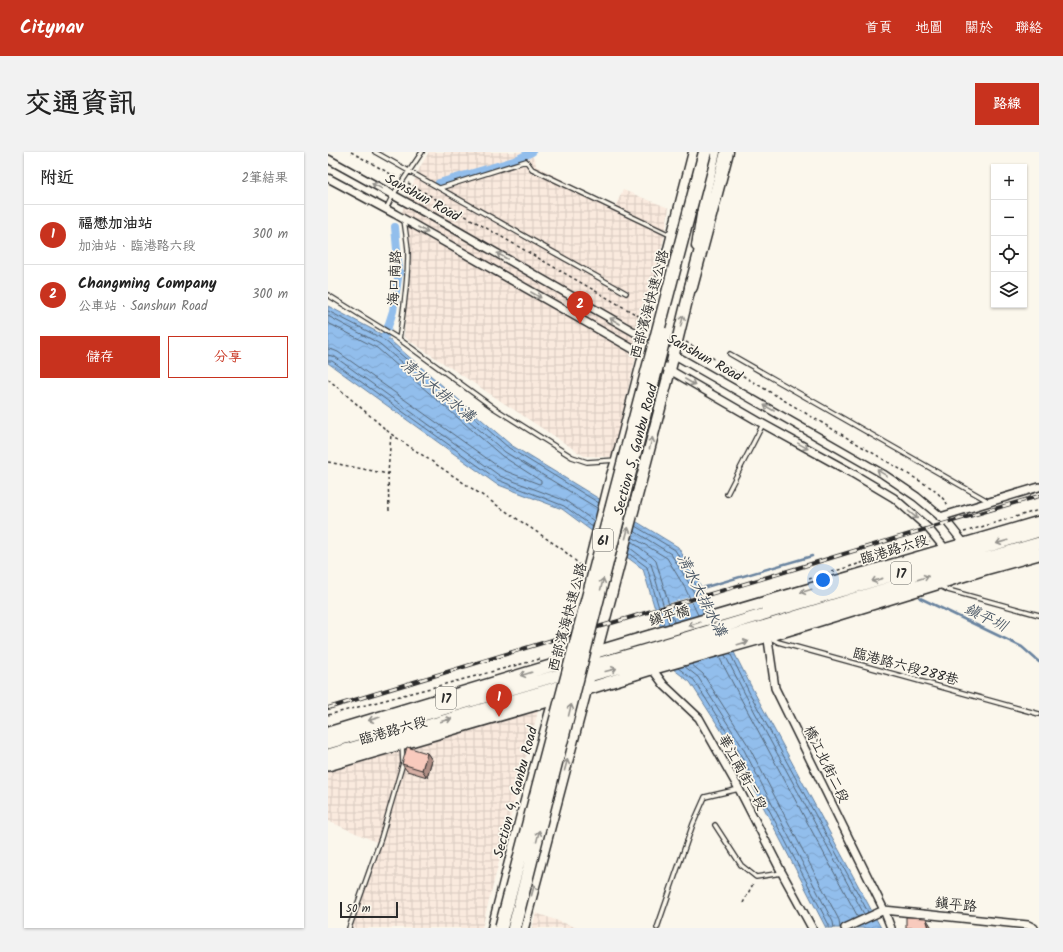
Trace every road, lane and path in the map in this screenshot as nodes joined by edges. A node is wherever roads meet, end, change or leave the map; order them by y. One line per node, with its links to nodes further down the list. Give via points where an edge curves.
1 (374, 152): 11 (lane)
2 (422, 152): 11 (lane)
3 (689, 152): 18 (street, Section 5, Ganbu Road)
4 (695, 152): 19 (highway)
5 (705, 152): 83 (highway, 西部濱海快速公路 / 61, bridge)
6 (712, 152): 84 (highway, 西部濱海快速公路 / 61, one-way to 6, bridge)
7 (715, 152): 14 (street, Section 5, Ganbu Road)
8 (727, 152): 20 (highway)
9 (731, 152): 20 (street, Section 5, Ganbu Road, via 703,259)
10 (328, 159): 15 (street, Sanshun Road, one-way to 10)
11 (409, 171): 13 (lane); 15 (lane)
12 (328, 178): 16 (street, Sanshun Road)
13 (440, 188): 18 (lane, via 526,161 532,169); 21 (lane)
14 (706, 189): 19 (street, Section 5, Ganbu Road); 20 (street, Section 5, Ganbu Road)
15 (393, 195): 16 (lane); 24 (street, Sanshun Road, one-way to 15)
16 (386, 209): 17 (street, Sanshun Road)
17 (404, 219): 23 (lane, 海口南路, via 408,248 407,278); 27 (street, Sanshun Road, one-way to 27)
18 (668, 234): 19 (street, Section 5, Ganbu Road)
19 (663, 276): 24 (street, Section 5, Ganbu Road)
20 (690, 287): 25 (street, Section 5, Ganbu Road, one-way to 20)
21 (626, 293)
22 (328, 295): 23 (lane)
23 (399, 339): 32 (lane, via 494,408 572,457 587,462)
24 (647, 340): 25 (street, Sanshun Road); 27 (street, Section 5, Ganbu Road)
25 (673, 354): 28 (street, Section 5, Ganbu Road); 40 (street, Sanshun Road, one-way to 25, via 917,497 883,474)
26 (730, 354): 37 (lane)
27 (644, 355): 28 (street, Sanshun Road); 32 (street, Section 5, Ganbu Road)
28 (670, 370): 30 (street, Sanshun Road, one-way to 30); 57 (street, Section 5, Ganbu Road, one-way to 28)
29 (328, 378): 31 (path)
30 (763, 424): 36 (lane); 44 (street, Sanshun Road, one-way to 44, via 894,498)
31 (391, 434): 34 (path); 50 (path, via 562,549 579,564)
32 (617, 460): 60 (street, Section 5, Ganbu Road)
33 (328, 462): 34 (path)
34 (388, 474): 39 (path)
35 (1039, 487): 37 (street)
36 (727, 494)
37 (989, 502): 40 (street)
38 (1039, 510): 43 (path)
39 (389, 512)
40 (940, 517): 43 (street, Sanshun Road)
41 (1039, 522): 46 (main road, 臨港路六段 / 17)
42 (1039, 531): 46 (main road, 臨港路六段 / 17, one-way to 46)
43 (957, 534): 46 (street, Sanshun Road)
44 (938, 540): 48 (street, Sanshun Road); 51 (path)
45 (1039, 543): 49 (main road, 臨港路六段 / 17)
46 (968, 547): 48 (main road, 臨港路六段 / 17); 49 (street, Sanshun Road)
47 (1039, 554): 49 (main road, 臨港路六段 / 17)
48 (956, 562): 49 (main road, 臨港路六段 / 17); 52 (main road, 臨港路六段 / 17); 53 (main road, 臨港路六段 / 17, one-way to 53); 55 (main road, 臨港路六段 / 17, one-way to 48)
49 (982, 565)
50 (579, 571)
51 (806, 580)
52 (937, 585): 54 (lane); 55 (main road, 臨港路六段 / 17)
53 (760, 610): 55 (street, 橋江北街二段); 56 (main road, 鎮平橋 / 17, one-way to 56); 59 (main road, 鎮平橋 / 17)
54 (1039, 615)
55 (767, 631): 59 (main road, 17, one-way to 55); 67 (lane, 臨港路六段288巷, via 778,642); 80 (street, 橋江北街二段, via 775,688)
56 (634, 641): 57 (main road, 臨港路六段 / 17); 59 (street, 華江南街二段)
57 (596, 653): 60 (main road, 臨港路六段 / 17); 61 (street, Section 5, Ganbu Road)
58 (544, 658): 68 (path)
59 (645, 661): 61 (main road, 臨港路六段 / 17); 63 (main road, 臨港路六段 / 17, one-way to 59); 65 (main road, 臨港路六段 / 17); 75 (street, 華江南街二段, via 664,685 699,718)
60 (563, 663): 62 (street, Section 4, Ganbu Road); 69 (main road, 臨港路六段 / 17, one-way to 69)
61 (593, 665): 62 (main road, 臨港路六段 / 17); 63 (street, Section 5, Ganbu Road)
62 (560, 675): 64 (street, Section 4, Ganbu Road); 69 (main road, 臨港路六段 / 17)
63 (590, 676): 64 (main road, 臨港路六段 / 17); 65 (street, Section 5, Ganbu Road)
64 (558, 687): 66 (street, Section 4, Ganbu Road); 71 (main road, 臨港路六段 / 17, one-way to 64)
65 (586, 688): 66 (main road, 臨港路六段 / 17); 85 (street, one-way to 65)
66 (555, 699): 71 (main road, 臨港路六段 / 17); 82 (street, Section 4, Ganbu Road)
67 (1039, 714)
68 (328, 715)
69 (395, 718): 70 (main road, 臨港路六段 / 17, one-way to 70); 71 (lane); 72 (main road, 臨港路六段 / 17)
70 (328, 733)
71 (401, 738): 73 (main road, 臨港路六段 / 17); 74 (main road, 臨港路六段 / 17); 81 (lane, via 403,763 381,838)
72 (328, 743)
73 (328, 755)
74 (328, 764)
75 (739, 789): 77 (street, 華江南街二段); 86 (lane, via 705,797)
76 (715, 825): 78 (lane, via 741,865)
77 (782, 873): 78 (lane); 87 (street, 華江南街二段)
78 (756, 877): 79 (path)
79 (743, 903)
80 (884, 910): 88 (street, 鎮平路); 89 (street, 橋江北街二段); 90 (street, 鎮平路, via 1028,925)
81 (349, 928)
82 (493, 928)
83 (501, 928)
84 (514, 928)
85 (523, 928)
86 (657, 928)
87 (812, 928)
88 (845, 928)
89 (891, 928)
90 (1034, 928)

